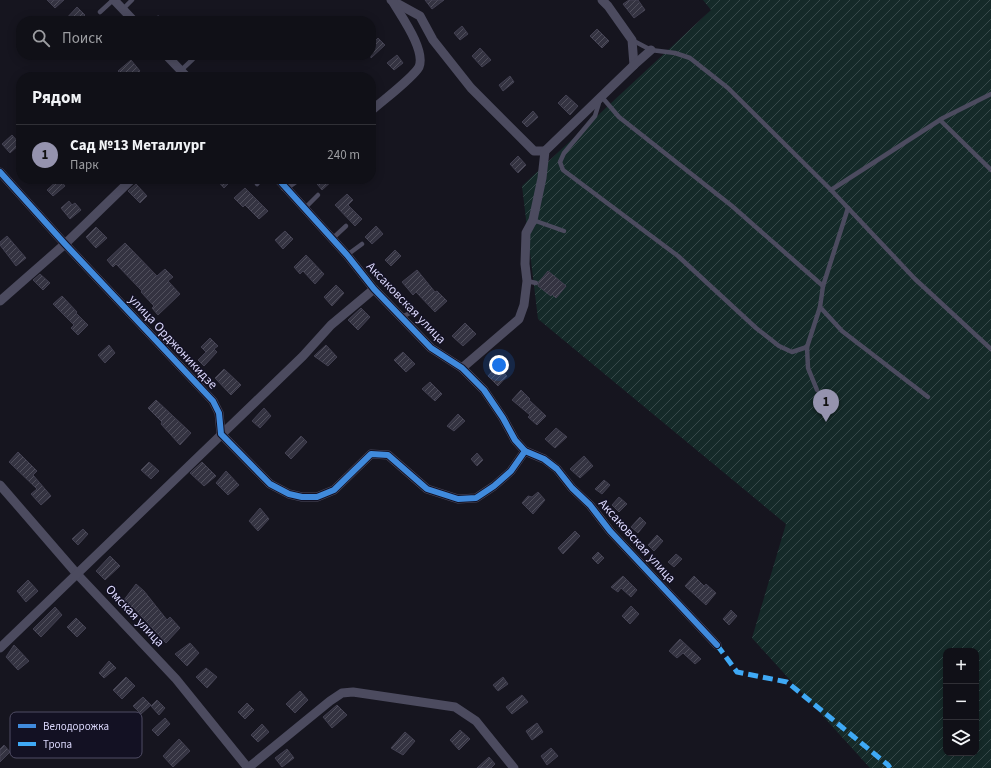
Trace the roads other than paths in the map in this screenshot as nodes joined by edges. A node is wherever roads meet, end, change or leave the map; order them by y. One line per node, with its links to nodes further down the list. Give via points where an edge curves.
1 (114, 0): 5 (street); 6 (lane)
2 (132, 0): 5 (lane)
3 (602, 0): 8 (street)
4 (391, 1): 17 (street, via 412,35 420,56 419,65 414,74); 19 (street, via 420,16 433,40 471,88 534,151)
5 (123, 9): 7 (street)
6 (100, 12)
7 (128, 16)
8 (632, 40): 9 (lane); 12 (street)
9 (651, 50): 12 (street); 26 (lane, via 690,58 706,70 728,88)
10 (171, 60): 13 (street)
11 (192, 60): 14 (lane)
12 (634, 65): 16 (street)
13 (183, 72)
14 (185, 72)
15 (991, 94): 18 (lane)
16 (601, 96): 19 (street); 37 (lane, via 619,117 732,206); 43 (lane, via 595,116 564,153 560,162 563,170 678,256 779,346 792,352)
17 (376, 107)
18 (940, 120): 20 (lane); 26 (lane)
19 (545, 151): 30 (street)
20 (991, 170)
21 (0, 172): 34 (street, улица Орджоникидзе)
22 (127, 184): 34 (street)
23 (282, 184): 25 (street, Аксаковская улица)
24 (289, 184): 25 (street)
25 (285, 187): 29 (street, Аксаковская улица)
26 (831, 190): 28 (lane)
27 (318, 195): 29 (lane)
28 (848, 208): 37 (lane); 44 (lane, via 915,279)
29 (304, 209): 33 (street, Аксаковская улица)
30 (533, 220): 32 (lane); 45 (street, via 526,233 525,264 532,282 519,320)
31 (346, 226): 33 (lane)
32 (564, 231)
33 (332, 240): 36 (street, Аксаковская улица)
34 (65, 244): 39 (street); 48 (street, улица Орджоникидзе, via 213,401 219,414)
35 (362, 244): 36 (lane)
36 (348, 255): 38 (street, Аксаковская улица)
37 (823, 286): 40 (lane)
38 (374, 289): 42 (street, Аксаковская улица); 48 (street, via 331,325 303,356)
39 (0, 301)
40 (820, 307): 43 (lane); 47 (lane, via 842,331)
41 (415, 311): 42 (lane)
42 (401, 317): 45 (street, Аксаковская улица, via 431,348)
43 (807, 347): 46 (lane, via 808,368)
44 (991, 349)
45 (462, 368): 49 (street, Аксаковская улица, via 484,390 515,440)
46 (817, 390)
47 (928, 397)
48 (220, 434): 49 (street, via 270,484 289,494 302,497 317,497 334,490 371,454 388,455 428,489 458,500 476,498 511,471); 51 (street)
49 (525, 451): 52 (street, Аксаковская улица, via 544,459 557,469 610,531)
50 (0, 485): 51 (street, Омская улица)
51 (77, 574): 53 (street); 54 (street, Омская улица, via 176,679)
52 (717, 645)
53 (0, 648)
54 (248, 768): 55 (street, via 330,701 342,693 353,692 455,707 476,721)
55 (514, 768)

